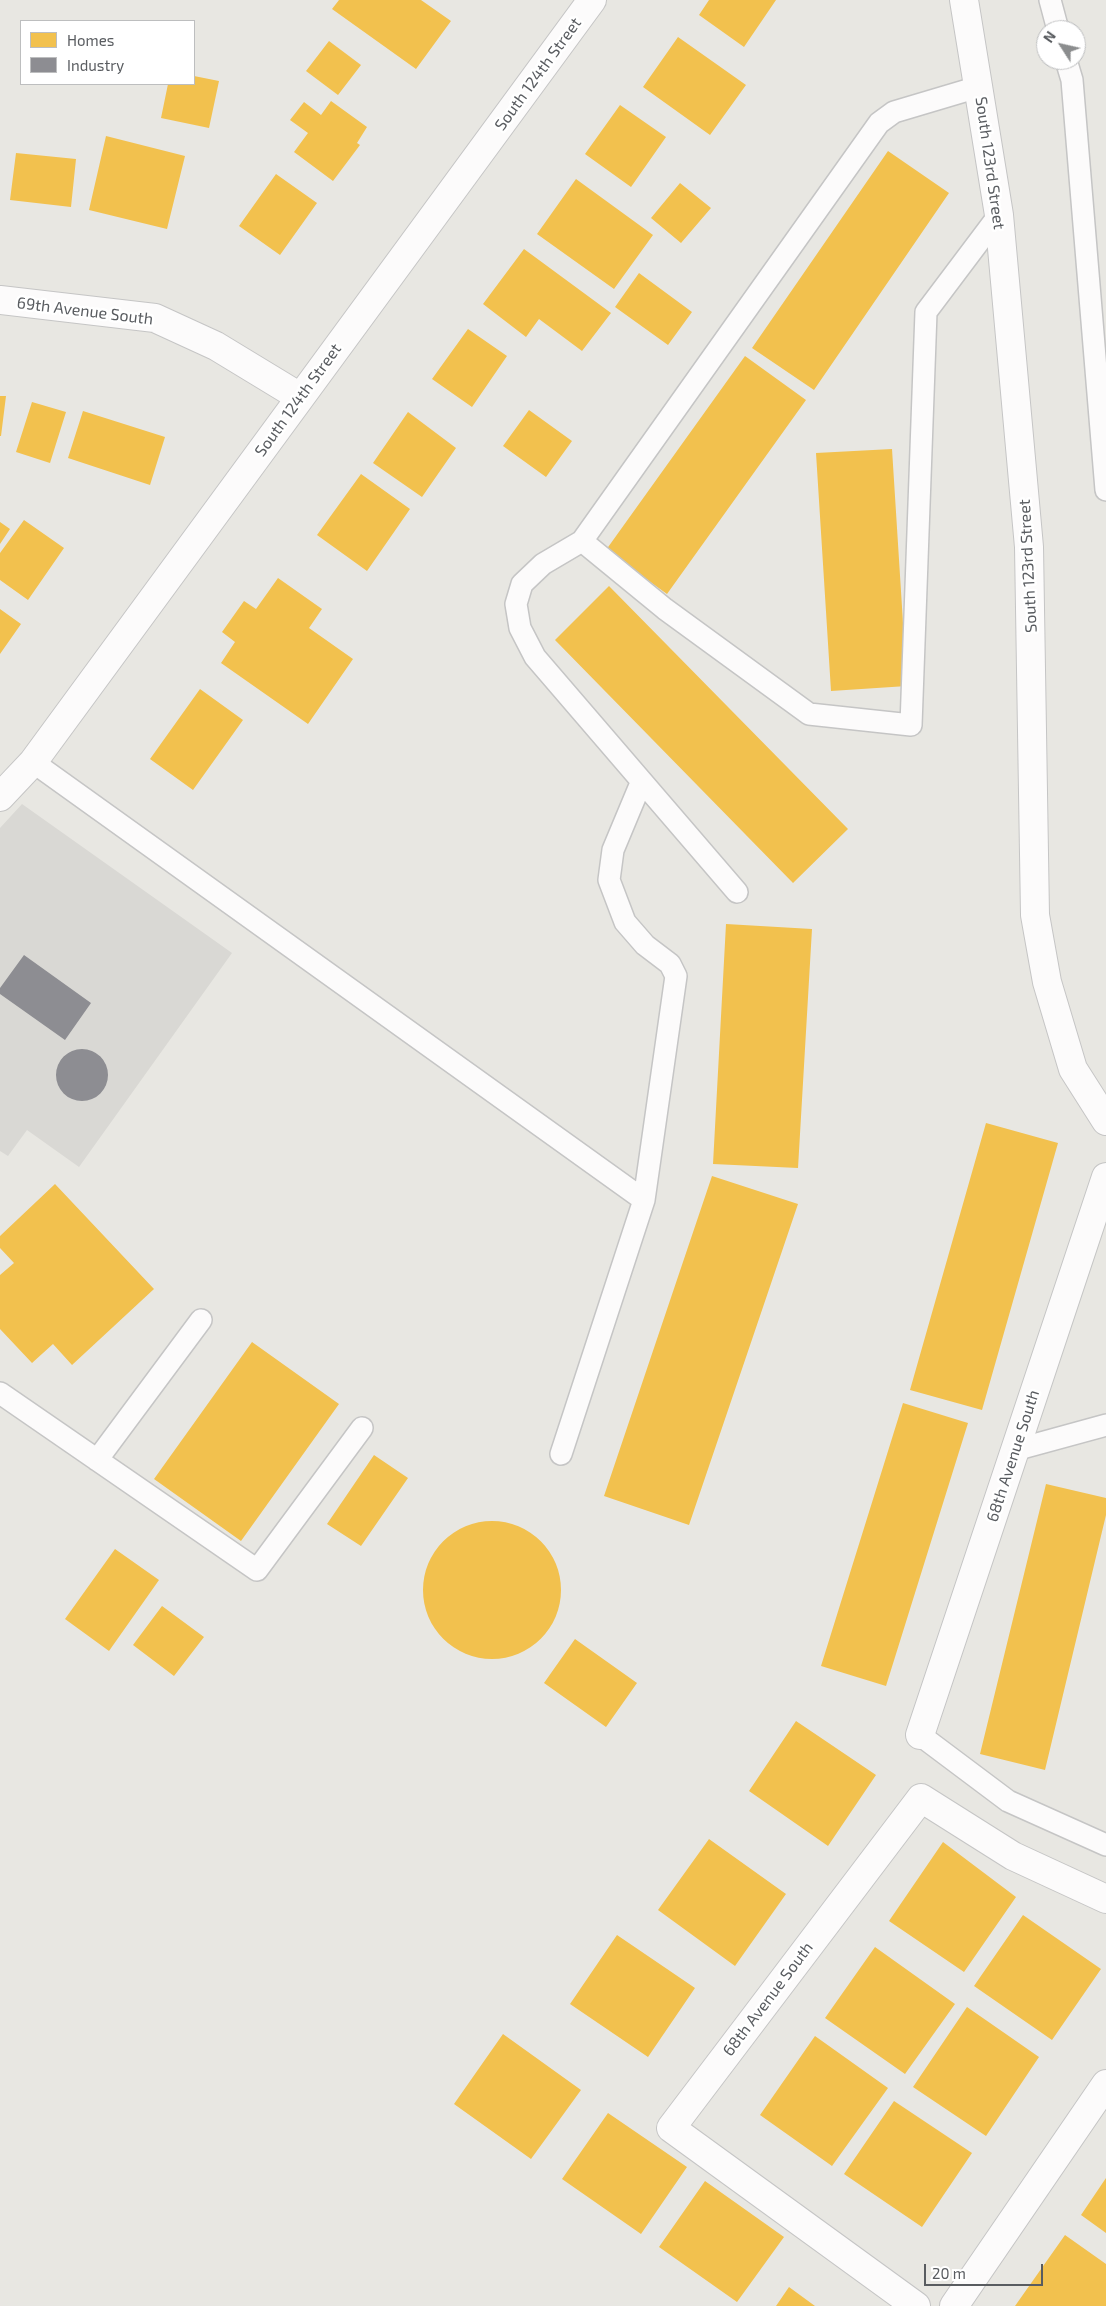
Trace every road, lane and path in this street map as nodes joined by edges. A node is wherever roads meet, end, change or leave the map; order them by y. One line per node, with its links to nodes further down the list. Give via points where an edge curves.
1 (592, 0): 9 (street, South 124th Street)
2 (964, 0): 6 (street, South 123rd Street)
3 (1050, 0): 4 (lane)
4 (1055, 20)
5 (1069, 70): 10 (lane)
6 (978, 87): 7 (street, South 123rd Street); 11 (lane, via 894,112 879,123)
7 (999, 215): 11 (lane, via 926,312 911,725 809,714 665,609); 16 (street, South 123rd Street, via 1030,546 1035,915 1047,982 1073,1069)
8 (0, 300): 9 (street, 69th Avenue South, via 155,318 216,346)
9 (300, 397): 12 (street, South 124th Street)
10 (1106, 490)
11 (582, 541): 13 (lane, via 543,564 522,584 516,604 520,628 535,657)
12 (33, 762): 14 (street, South 124th Street); 18 (lane)
13 (641, 783): 15 (lane); 18 (lane, via 613,850 608,880 625,922 645,945 670,964 676,976)
14 (0, 797)
15 (737, 892)
16 (1106, 1121)
17 (1106, 1177): 23 (street, 68th Avenue South)
18 (644, 1200): 24 (lane)
19 (201, 1320): 25 (lane)
20 (0, 1393): 25 (lane)
21 (1106, 1425): 23 (lane)
22 (362, 1428): 25 (lane, via 257,1570)
23 (1015, 1450): 26 (street, 68th Avenue South)
24 (561, 1454)
25 (97, 1460)
26 (920, 1735): 27 (lane, via 1008,1801)
27 (1106, 1845)
28 (1106, 1898): 30 (street, 68th Avenue South, via 1013,1856 921,1798 671,2128)
29 (1106, 2084): 31 (street)
30 (916, 2306)
31 (954, 2306)

